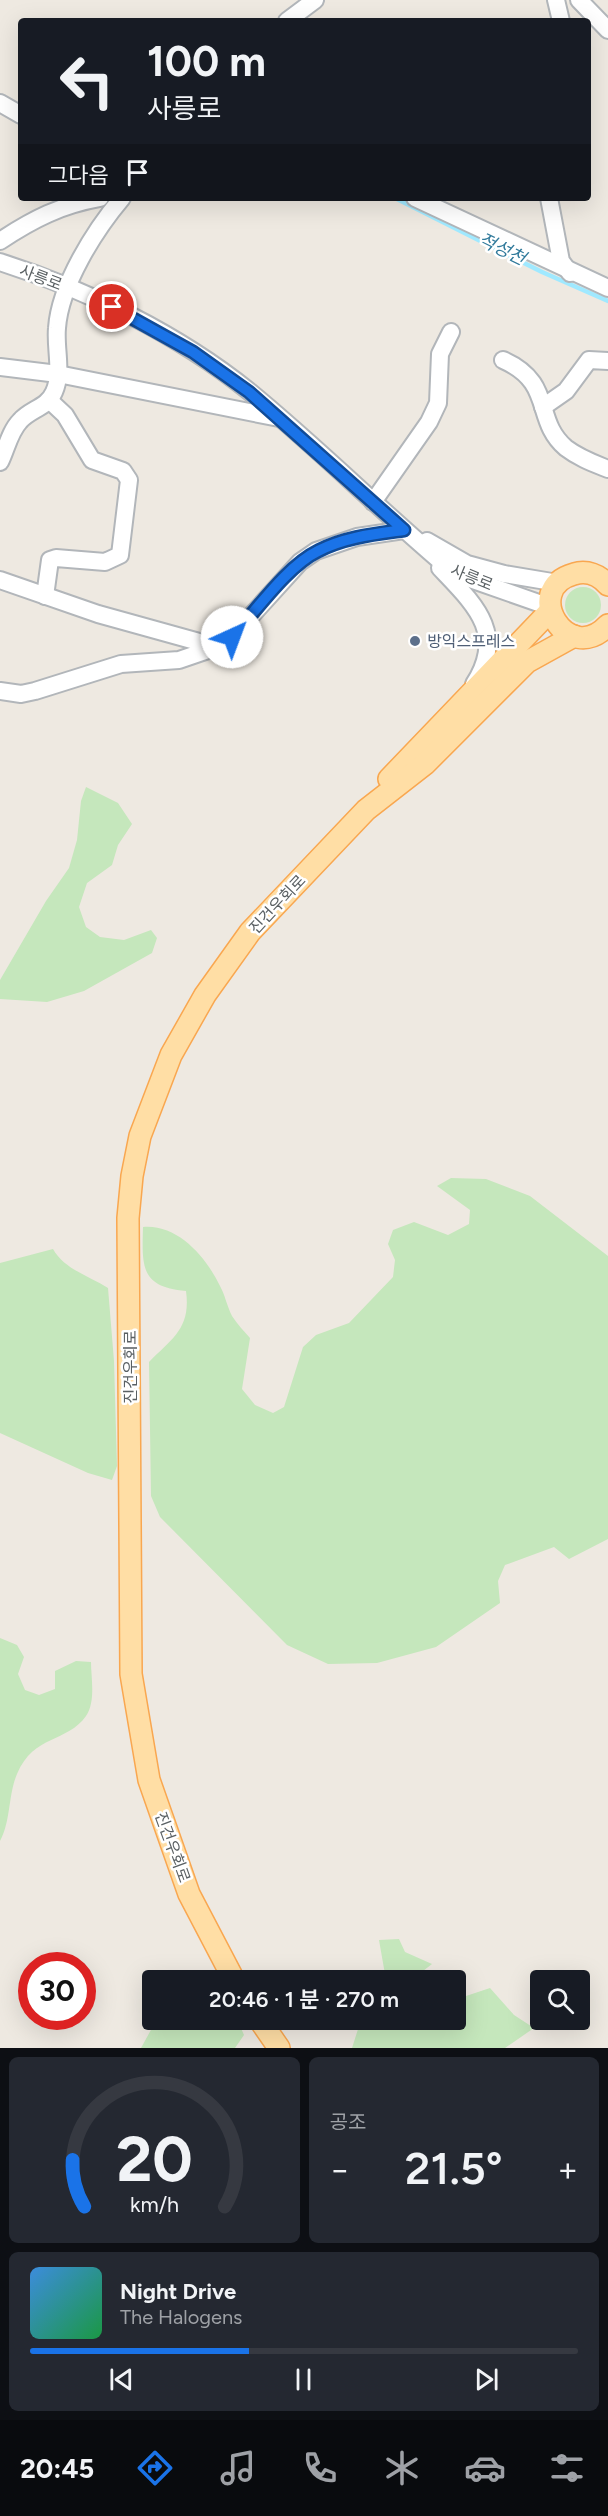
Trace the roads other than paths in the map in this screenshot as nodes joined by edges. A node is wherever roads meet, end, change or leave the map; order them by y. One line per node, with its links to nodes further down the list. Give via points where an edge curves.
1 (315, 0): 4 (street)
2 (556, 0): 5 (street)
3 (579, 0): 6 (street)
4 (291, 18)
5 (560, 18)
6 (608, 30)
7 (0, 103): 8 (street)
8 (18, 113)
9 (70, 201): 13 (street)
10 (119, 201): 16 (street, via 105,217)
11 (421, 201): 15 (street)
12 (550, 201): 15 (street, via 561,261)
13 (0, 241)
14 (0, 262): 16 (street, 사릉로)
15 (570, 273): 17 (street)
16 (67, 287): 22 (street, via 57,328); 25 (street, 사릉로, via 126,314 193,352)
17 (608, 288)
18 (451, 332): 28 (street, via 440,354 438,403)
19 (503, 360): 24 (street, via 527,374)
20 (608, 361): 24 (street, via 589,360 566,391)
21 (0, 367): 22 (street)
22 (58, 374): 23 (street); 25 (street)
23 (50, 400): 26 (street, via 20,420); 33 (street, via 65,416 92,460 123,471 129,480 120,555 105,562 50,560)
24 (543, 407): 27 (street, via 565,447)
25 (280, 418): 28 (street, 사릉로)
26 (0, 462)
27 (608, 469)
28 (373, 502): 29 (street, 사릉로)
29 (404, 530): 32 (street, 사릉로, via 467,564); 34 (street, 사릉로, via 453,570); 36 (street, via 357,537 316,551 300,562 232,637); 38 (street, via 478,609 487,630 482,671)
30 (602, 574): 32 (main road, via 579,572)
31 (0, 580): 33 (street)
32 (558, 583): 34 (main road)
33 (45, 596): 36 (street)
34 (550, 609): 35 (main road, via 558,627); 38 (main road, 진건우회로)
35 (595, 635): 39 (main road, 진건우회로, via 527,662 425,764)
36 (217, 647): 37 (street, via 179,660 121,664 21,694)
37 (0, 691)
38 (460, 704): 39 (main road, 진건우회로, via 375,794)
39 (366, 810): 40 (main road, 진건우회로, via 250,932 205,995 171,1055 154,1095 132,1176 128,1218 131,1674 149,1780 189,1894)
40 (229, 1970)
41 (267, 2030): 42 (main road)
42 (279, 2048)

